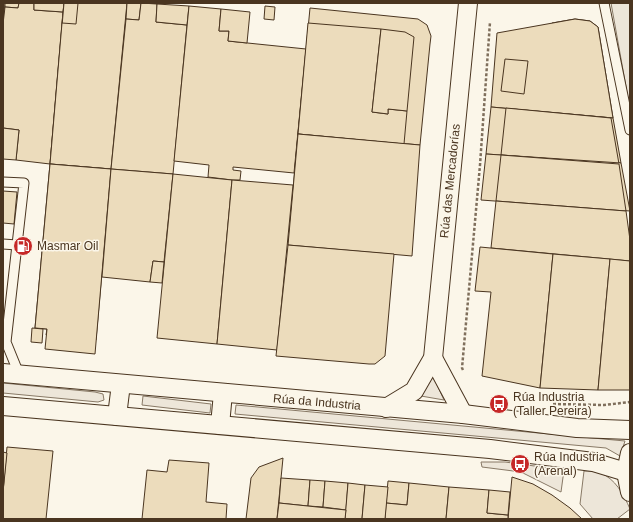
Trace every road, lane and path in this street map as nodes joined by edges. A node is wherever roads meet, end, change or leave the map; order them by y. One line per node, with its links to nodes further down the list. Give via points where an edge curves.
1 (468, 3): 8 (street, Rúa das Mercadorías)
2 (604, 3): 4 (lane)
3 (490, 22): 10 (path, via 462,368)
4 (630, 130)
5 (3, 182): 7 (lane, via 24,183)
6 (3, 244): 7 (lane)
7 (17, 245): 9 (lane, via 6,342)
8 (433, 358): 16 (street, Rúa das Mercadorías, via 414,391); 17 (street)
9 (11, 374): 11 (street, Rúa da Industria)
10 (465, 374)
11 (121, 384): 12 (street, Rúa da Industria); 18 (street)
12 (223, 393): 16 (street, Rúa da Industria); 19 (street)
13 (630, 402): 14 (path)
14 (548, 404)
15 (3, 406): 18 (street)
16 (386, 408): 17 (street, Rúa da Industria)
17 (463, 414): 20 (street, Rúa da Industria, via 577,428)
18 (117, 416): 19 (street)
19 (220, 425): 22 (street, via 490,449 593,462)
20 (630, 430)
21 (630, 452): 22 (street)
22 (626, 472): 23 (street)
23 (630, 492)

